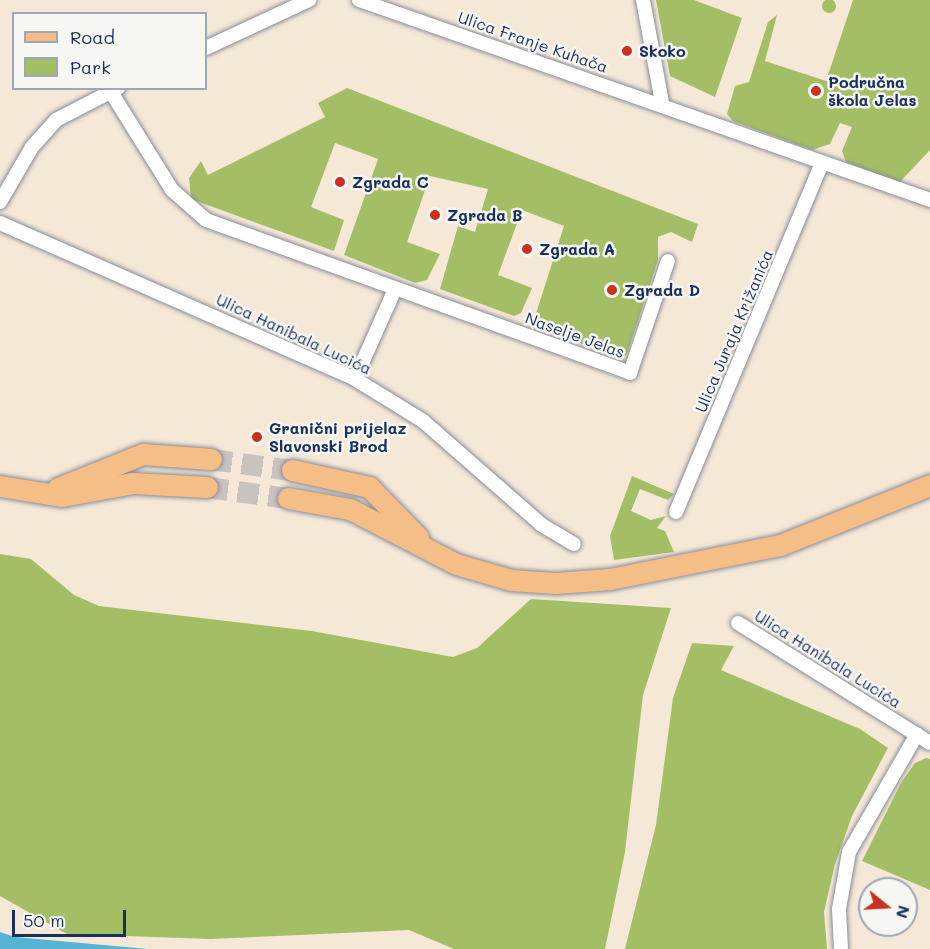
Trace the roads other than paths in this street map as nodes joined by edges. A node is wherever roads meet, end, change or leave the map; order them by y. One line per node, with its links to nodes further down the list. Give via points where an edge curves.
1 (309, 0): 4 (street)
2 (358, 0): 6 (street, Ulica Franje Kuhača)
3 (643, 0): 6 (street)
4 (207, 48)
5 (115, 90): 9 (street, via 56,120 32,147); 12 (street, Naselje Jelas, via 187,207 206,220)
6 (662, 104): 7 (street, Ulica Franje Kuhača)
7 (822, 163): 8 (street, Ulica Franje Kuhača); 21 (street, Ulica Juraja Križanića)
8 (930, 200)
9 (0, 202)
10 (0, 223): 13 (street, Ulica Hanibala Lucića)
11 (668, 261): 12 (street, Naselje Jelas, via 630,373)
12 (395, 290): 13 (street)
13 (355, 379): 22 (street, Ulica Hanibala Lucića, via 423,422 542,525)
14 (211, 459): 19 (main road, via 143,454 64,486)
15 (292, 470): 23 (main road, via 369,487)
16 (930, 485): 23 (main road, via 780,545 610,579 511,580)
17 (0, 486): 19 (main road)
18 (207, 487): 19 (main road, via 145,482 68,495)
19 (34, 491)
20 (288, 498): 23 (main road, via 350,509)
21 (676, 512)
22 (574, 544)
23 (436, 554)
24 (738, 623): 25 (street, Ulica Hanibala Lucića)
25 (917, 734): 26 (street, Ulica Hanibala Lucića); 27 (street, via 849,852 839,909)
26 (930, 743)
27 (841, 949)

